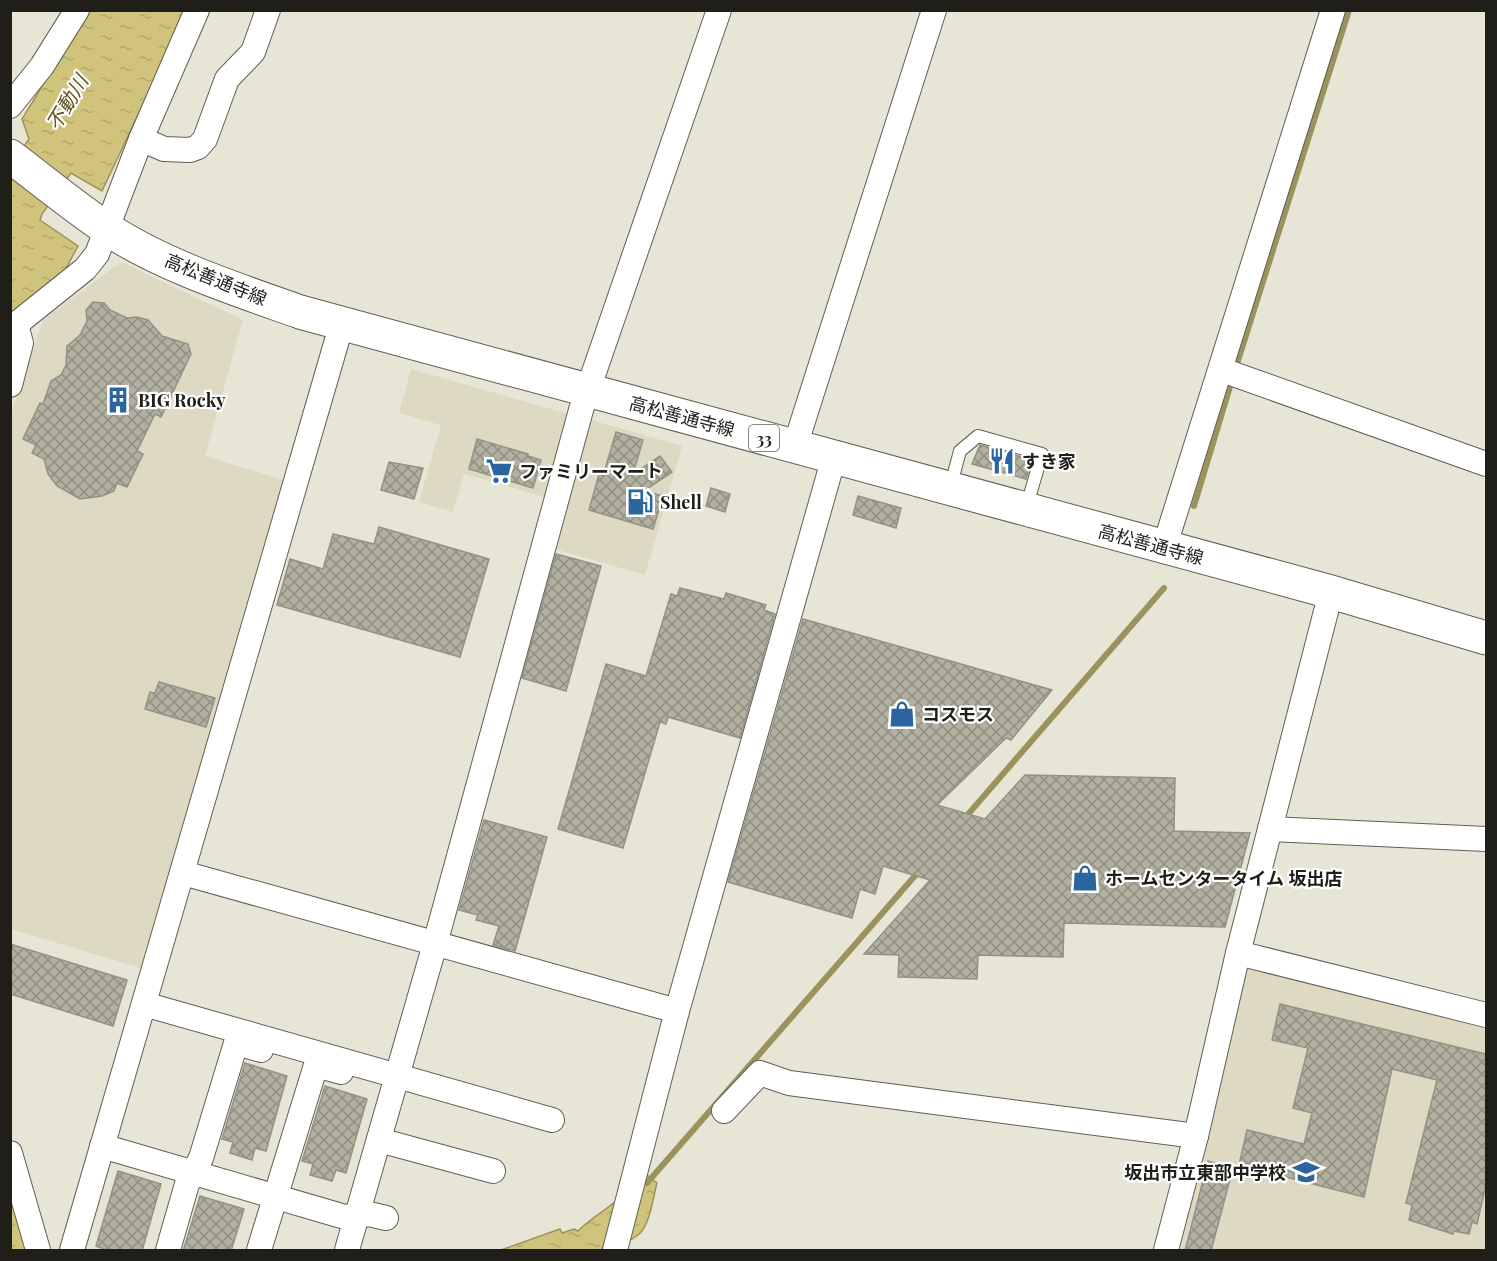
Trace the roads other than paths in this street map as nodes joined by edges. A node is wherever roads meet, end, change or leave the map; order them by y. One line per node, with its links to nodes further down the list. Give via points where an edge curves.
1 (77, 10): 7 (street, via 42,66)
2 (197, 10): 8 (street)
3 (268, 10): 8 (street, via 253,51 227,79 205,139 198,147 164,149)
4 (719, 10): 15 (street)
5 (934, 10): 16 (street)
6 (1333, 10): 13 (street)
7 (10, 106)
8 (141, 140): 10 (street)
9 (11, 157): 10 (main road, 高松善通寺線 / 33)
10 (107, 228): 11 (main road, 高松善通寺線 / 33, via 139,247 230,287); 12 (street, via 97,254 85,269)
11 (342, 323): 15 (main road, 高松善通寺線 / 33); 26 (street)
12 (13, 327): 14 (street, via 21,343)
13 (1231, 373): 18 (street); 21 (street)
14 (10, 385)
15 (588, 391): 16 (main road, 高松善通寺線 / 33); 27 (street)
16 (795, 446): 17 (main road, 高松善通寺線 / 33)
17 (834, 457): 19 (main road, 高松善通寺線 / 33); 30 (street)
18 (1486, 464)
19 (950, 489): 20 (main road, 高松善通寺線 / 33); 20 (lane, via 960,451 978,436 1042,454)
20 (1026, 510): 21 (main road, 高松善通寺線 / 33)
21 (1164, 548): 22 (main road, 高松善通寺線 / 33)
22 (1331, 592): 23 (main road, 高松善通寺線 / 33); 24 (street)
23 (1486, 638)
24 (1269, 829): 25 (street); 28 (street)
25 (1486, 839)
26 (183, 873): 27 (street); 29 (street)
27 (435, 944): 30 (street); 33 (street)
28 (1238, 953): 31 (street); 36 (street)
29 (144, 1004): 33 (street); 38 (street)
30 (677, 1011): 45 (street)
31 (1486, 1015)
32 (316, 1065): 33 (street); 41 (street, via 236,1043); 42 (street)
33 (396, 1081): 35 (street); 37 (street)
34 (724, 1111): 36 (street, via 760,1073 789,1083)
35 (552, 1120)
36 (1196, 1136): 51 (street)
37 (379, 1140): 40 (street); 43 (street)
38 (102, 1146): 41 (street); 47 (street)
39 (10, 1153): 46 (street)
40 (493, 1171)
41 (193, 1173): 42 (street); 48 (street)
42 (276, 1197): 43 (street, via 345,1217); 49 (street)
43 (357, 1215): 44 (street); 50 (street)
44 (386, 1218)
45 (615, 1247)
46 (38, 1251)
47 (72, 1251)
48 (168, 1251)
49 (259, 1251)
50 (347, 1251)
51 (1166, 1251)

